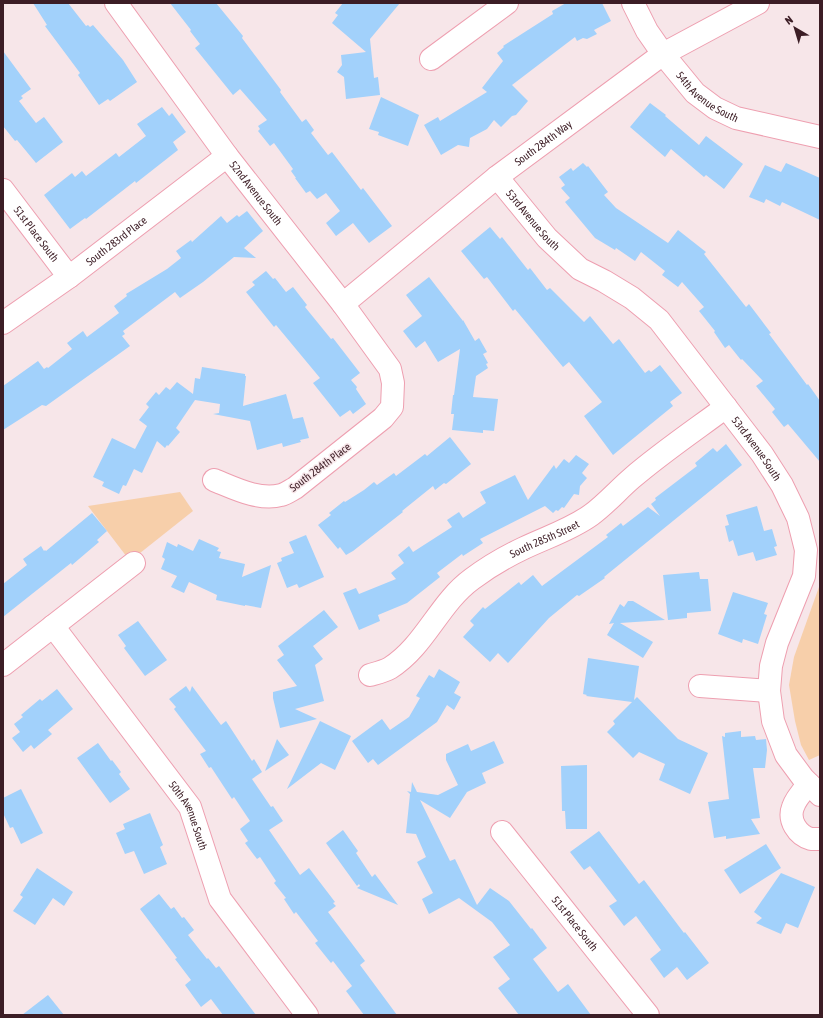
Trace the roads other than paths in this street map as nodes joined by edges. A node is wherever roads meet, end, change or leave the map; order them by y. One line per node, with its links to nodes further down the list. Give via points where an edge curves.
1 (116, 3): 8 (street, 52nd Avenue South)
2 (507, 3): 6 (street)
3 (633, 3): 5 (street, 54th Avenue South, via 647,31)
4 (758, 3): 5 (street, South 284th Way)
5 (663, 54): 7 (street, 54th Avenue South, via 695,93 715,108 736,118); 9 (street, South 284th Way)
6 (431, 59)
7 (820, 137)
8 (227, 156): 11 (street, South 283rd Place); 12 (street, 52nd Avenue South)
9 (497, 177): 12 (street, South 284th Way); 15 (street, 53rd Avenue South, via 547,238 580,269 632,298 659,320)
10 (3, 190): 11 (street, 51st Place South)
11 (69, 277): 13 (street, South 283rd Place)
12 (343, 304): 14 (street, 52nd Avenue South, via 390,369)
13 (3, 323)
14 (393, 383): 16 (street, South 284th Place, via 392,407 383,418 295,488 281,495 265,496 250,494)
15 (726, 407): 20 (street, South 285th Street, via 631,478 592,514 566,530 493,564 470,580 447,602 418,642 402,659 390,668); 22 (street, 53rd Avenue South, via 782,485 798,518 806,550 804,576 777,643 771,666)
16 (214, 480)
17 (134, 563): 18 (street)
18 (53, 626): 19 (street); 26 (street, 50th Avenue South, via 190,806 220,899)
19 (3, 665)
20 (370, 675)
21 (700, 686): 22 (street)
22 (769, 691): 23 (street, 53rd Avenue South, via 773,721 786,755)
23 (814, 789): 25 (street, via 796,800 792,808 792,818 795,828 802,835)
24 (502, 832): 27 (street, 51st Place South)
25 (820, 839)
26 (307, 1015)
27 (648, 1015)

